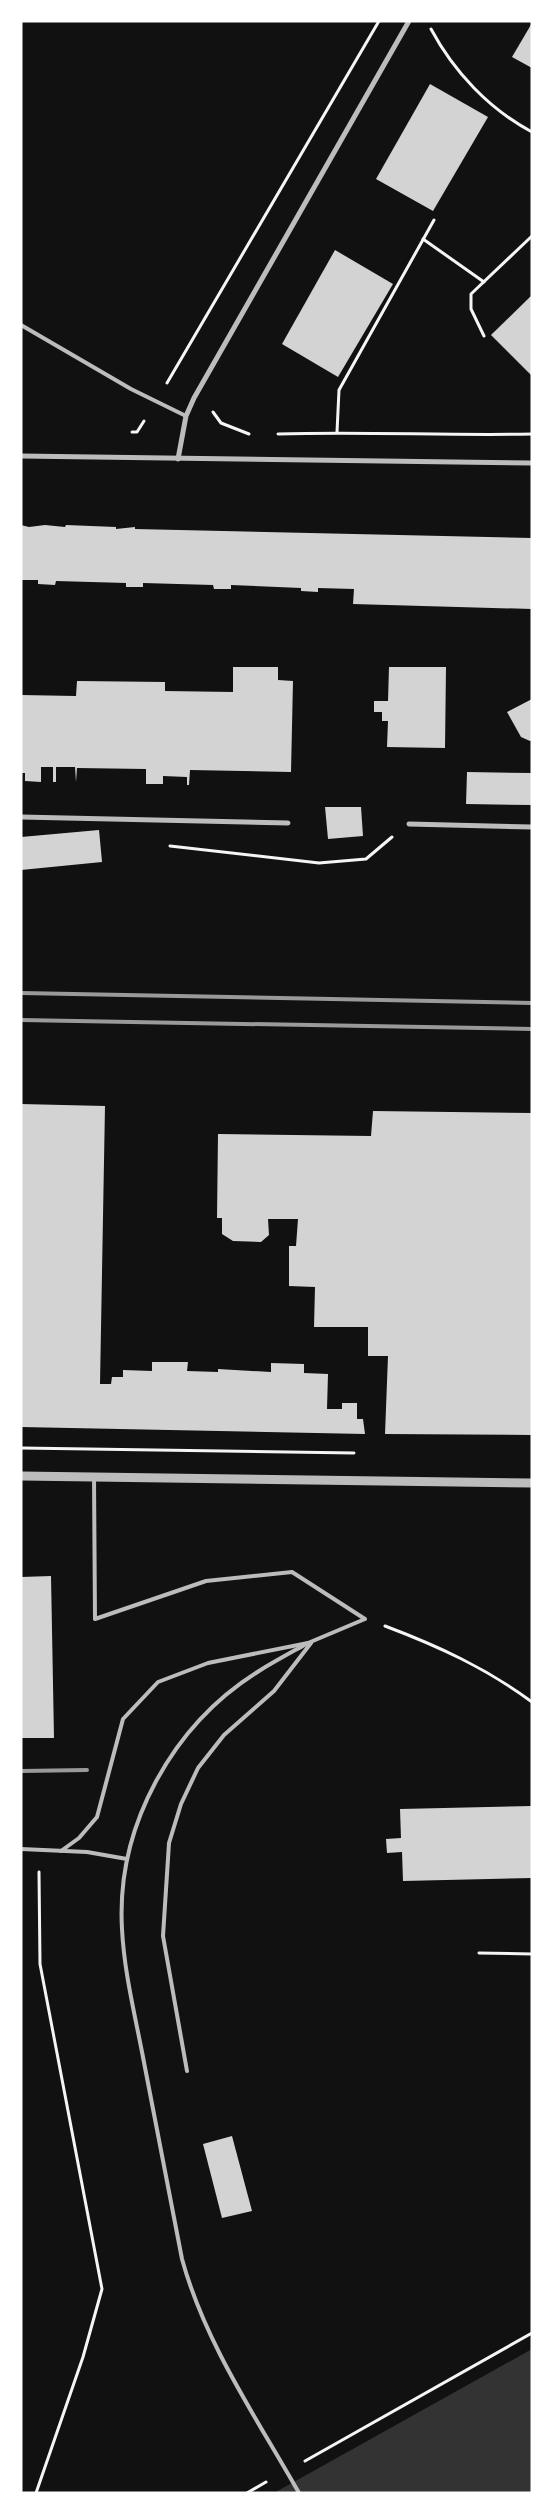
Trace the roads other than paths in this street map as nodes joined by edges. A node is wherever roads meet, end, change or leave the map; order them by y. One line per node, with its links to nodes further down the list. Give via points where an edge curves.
1 (409, 21): 3 (street)
2 (21, 325): 3 (lane)
3 (186, 416): 5 (street)
4 (21, 456): 5 (street)
5 (178, 459): 6 (street)
6 (532, 463)
7 (21, 817): 8 (street)
8 (288, 823)
9 (408, 824): 10 (street)
10 (532, 827)
11 (21, 1476): 12 (street)
12 (94, 1477): 13 (street); 14 (lane, via 95,1619 206,1581 292,1572 365,1619)
13 (532, 1483)
14 (310, 1642): 16 (lane, via 208,1663 158,1682 123,1719 98,1817 79,1838); 17 (lane, via 258,1671 216,1704 190,1730 153,1786 137,1822); 18 (lane, via 274,1691 224,1736 198,1768 181,1804 169,1843 163,1936)
15 (21, 1849): 16 (lane)
16 (61, 1851): 17 (lane)
17 (127, 1859): 19 (lane, via 121,1893 129,1982 182,2259 192,2296 206,2329)
18 (187, 2071)
19 (299, 2493)

